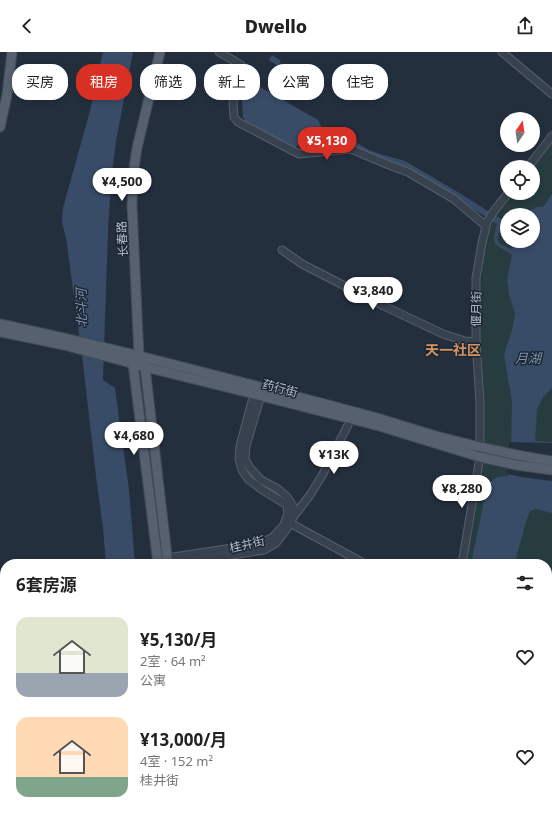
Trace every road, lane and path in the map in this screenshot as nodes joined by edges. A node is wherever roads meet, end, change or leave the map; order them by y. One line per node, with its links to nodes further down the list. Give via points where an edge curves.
1 (12, 52): 5 (main road)
2 (160, 52): 17 (main road, 长春路, via 133,175)
3 (219, 52): 11 (street, via 241,65 233,103 234,117 238,122 298,154 351,148 408,172 454,200)
4 (502, 52): 6 (street)
5 (4, 94): 7 (main road)
6 (552, 94)
7 (0, 127)
8 (552, 136): 9 (street)
9 (533, 160)
10 (503, 200): 11 (street, 偃月街)
11 (486, 224): 16 (street, 偃月街, via 476,278)
12 (282, 250): 16 (street, via 302,264 384,306 444,334)
13 (0, 324): 15 (main road, 药行街)
14 (0, 332): 15 (main road, 药行街)
15 (65, 341): 17 (main road, 药行街)
16 (476, 342): 21 (street, 偃月街)
17 (137, 358): 18 (main road, 药行街); 21 (main road, 药行街, via 381,418); 26 (main road, 长春路)
18 (145, 367): 19 (main road, 药行街); 27 (main road)
19 (257, 394): 20 (main road, 药行街); 25 (street, via 245,459 261,480 287,497 293,506); 28 (street, 桂井街, via 240,446 239,459 248,479 287,505 288,513 284,525 272,538 258,544)
20 (351, 419): 22 (main road, 药行街); 25 (street, 桂井街, via 323,474)
21 (481, 447): 22 (street, 偃月街); 23 (main road, 药行街)
22 (480, 457): 24 (main road, 药行街); 31 (street, 偃月街)
23 (552, 460)
24 (552, 470)
25 (292, 519): 29 (street, 桂井街, via 276,543 264,550); 30 (street, via 312,536)
26 (157, 559)
27 (168, 559)
28 (179, 559)
29 (207, 559)
30 (356, 559)
31 (463, 559)

